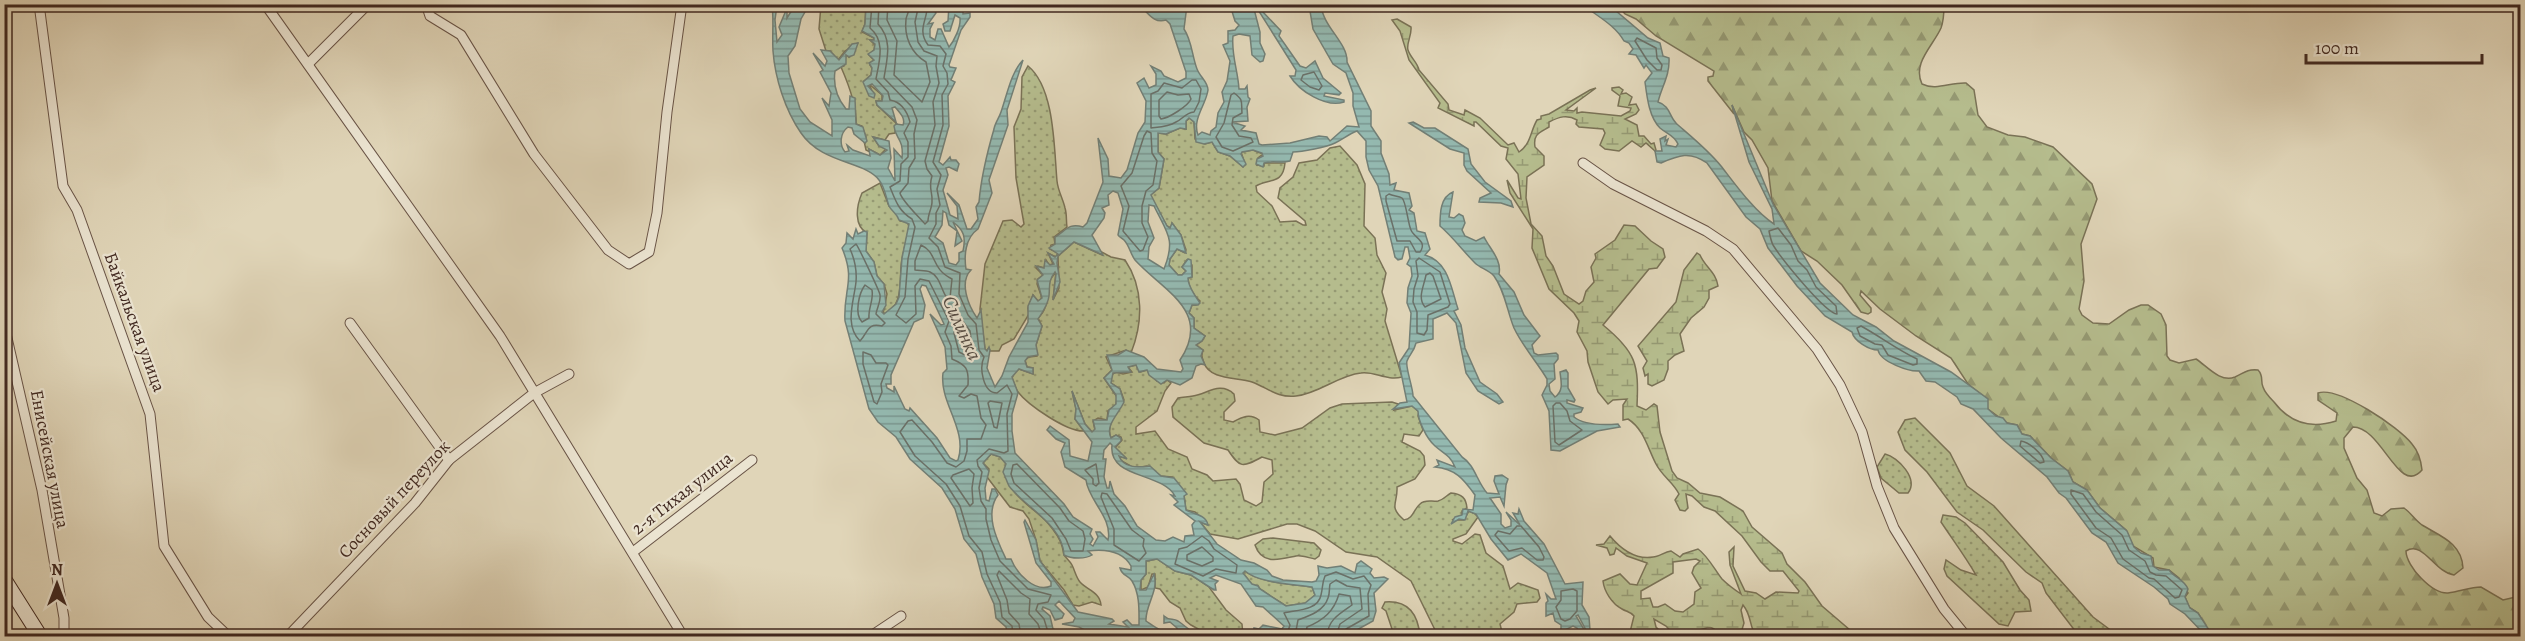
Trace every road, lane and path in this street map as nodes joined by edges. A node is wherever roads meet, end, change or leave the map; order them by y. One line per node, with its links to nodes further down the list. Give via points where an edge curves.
1 (39, 4): 19 (street, Байкальская улица, via 63,186 77,210 150,414 164,546 208,617)
2 (265, 4): 6 (street)
3 (368, 4): 6 (street)
4 (426, 4): 5 (street, via 430,16 461,35 534,154 608,250 629,264 649,252 657,213)
5 (682, 4)
6 (308, 64): 11 (street, via 500,336)
7 (1583, 163): 23 (street, via 1613,184 1733,249 1817,350 1840,385 1862,432 1894,528 1944,609)
8 (350, 323): 12 (street)
9 (4, 325): 18 (street, Енисейская улица, via 42,490)
10 (569, 374): 11 (street, Сосновый переулок)
11 (534, 393): 12 (street, Сосновый переулок); 14 (street)
12 (449, 460): 20 (street, Сосновый переулок, via 416,503)
13 (752, 460): 14 (street, 2-я Тихая улица)
14 (633, 552): 21 (street)
15 (4, 579): 17 (main road)
16 (901, 616): 22 (street)
17 (40, 636)
18 (64, 636)
19 (228, 636)
20 (288, 636)
21 (683, 636)
22 (871, 636)
23 (1966, 636)

